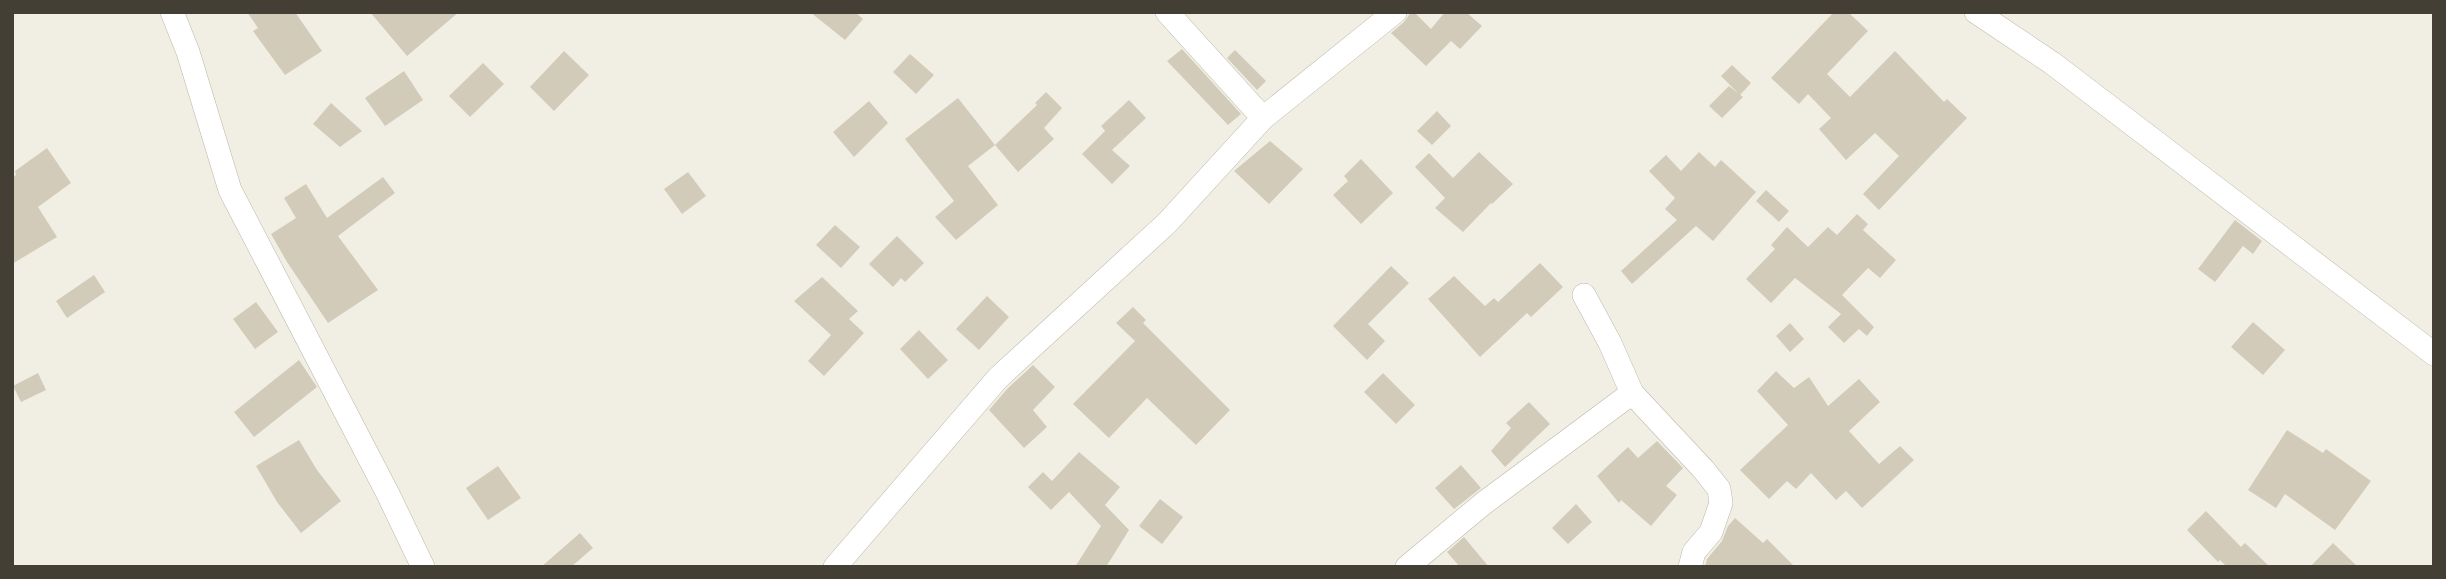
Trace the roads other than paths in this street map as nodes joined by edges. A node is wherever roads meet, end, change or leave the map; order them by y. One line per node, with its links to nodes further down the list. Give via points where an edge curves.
1 (172, 12): 9 (street, via 229,190)
2 (1167, 12): 5 (street)
3 (1395, 12): 5 (street)
4 (1976, 12): 7 (street, via 2052,63)
5 (1263, 118): 10 (street, via 1167,223 998,378)
6 (1584, 296): 8 (street)
7 (2434, 354)
8 (1632, 393): 11 (street, via 1484,503); 12 (street, via 1718,489 1721,503 1711,532 1694,552)
9 (423, 567)
10 (835, 567)
11 (1407, 567)
12 (1690, 567)

